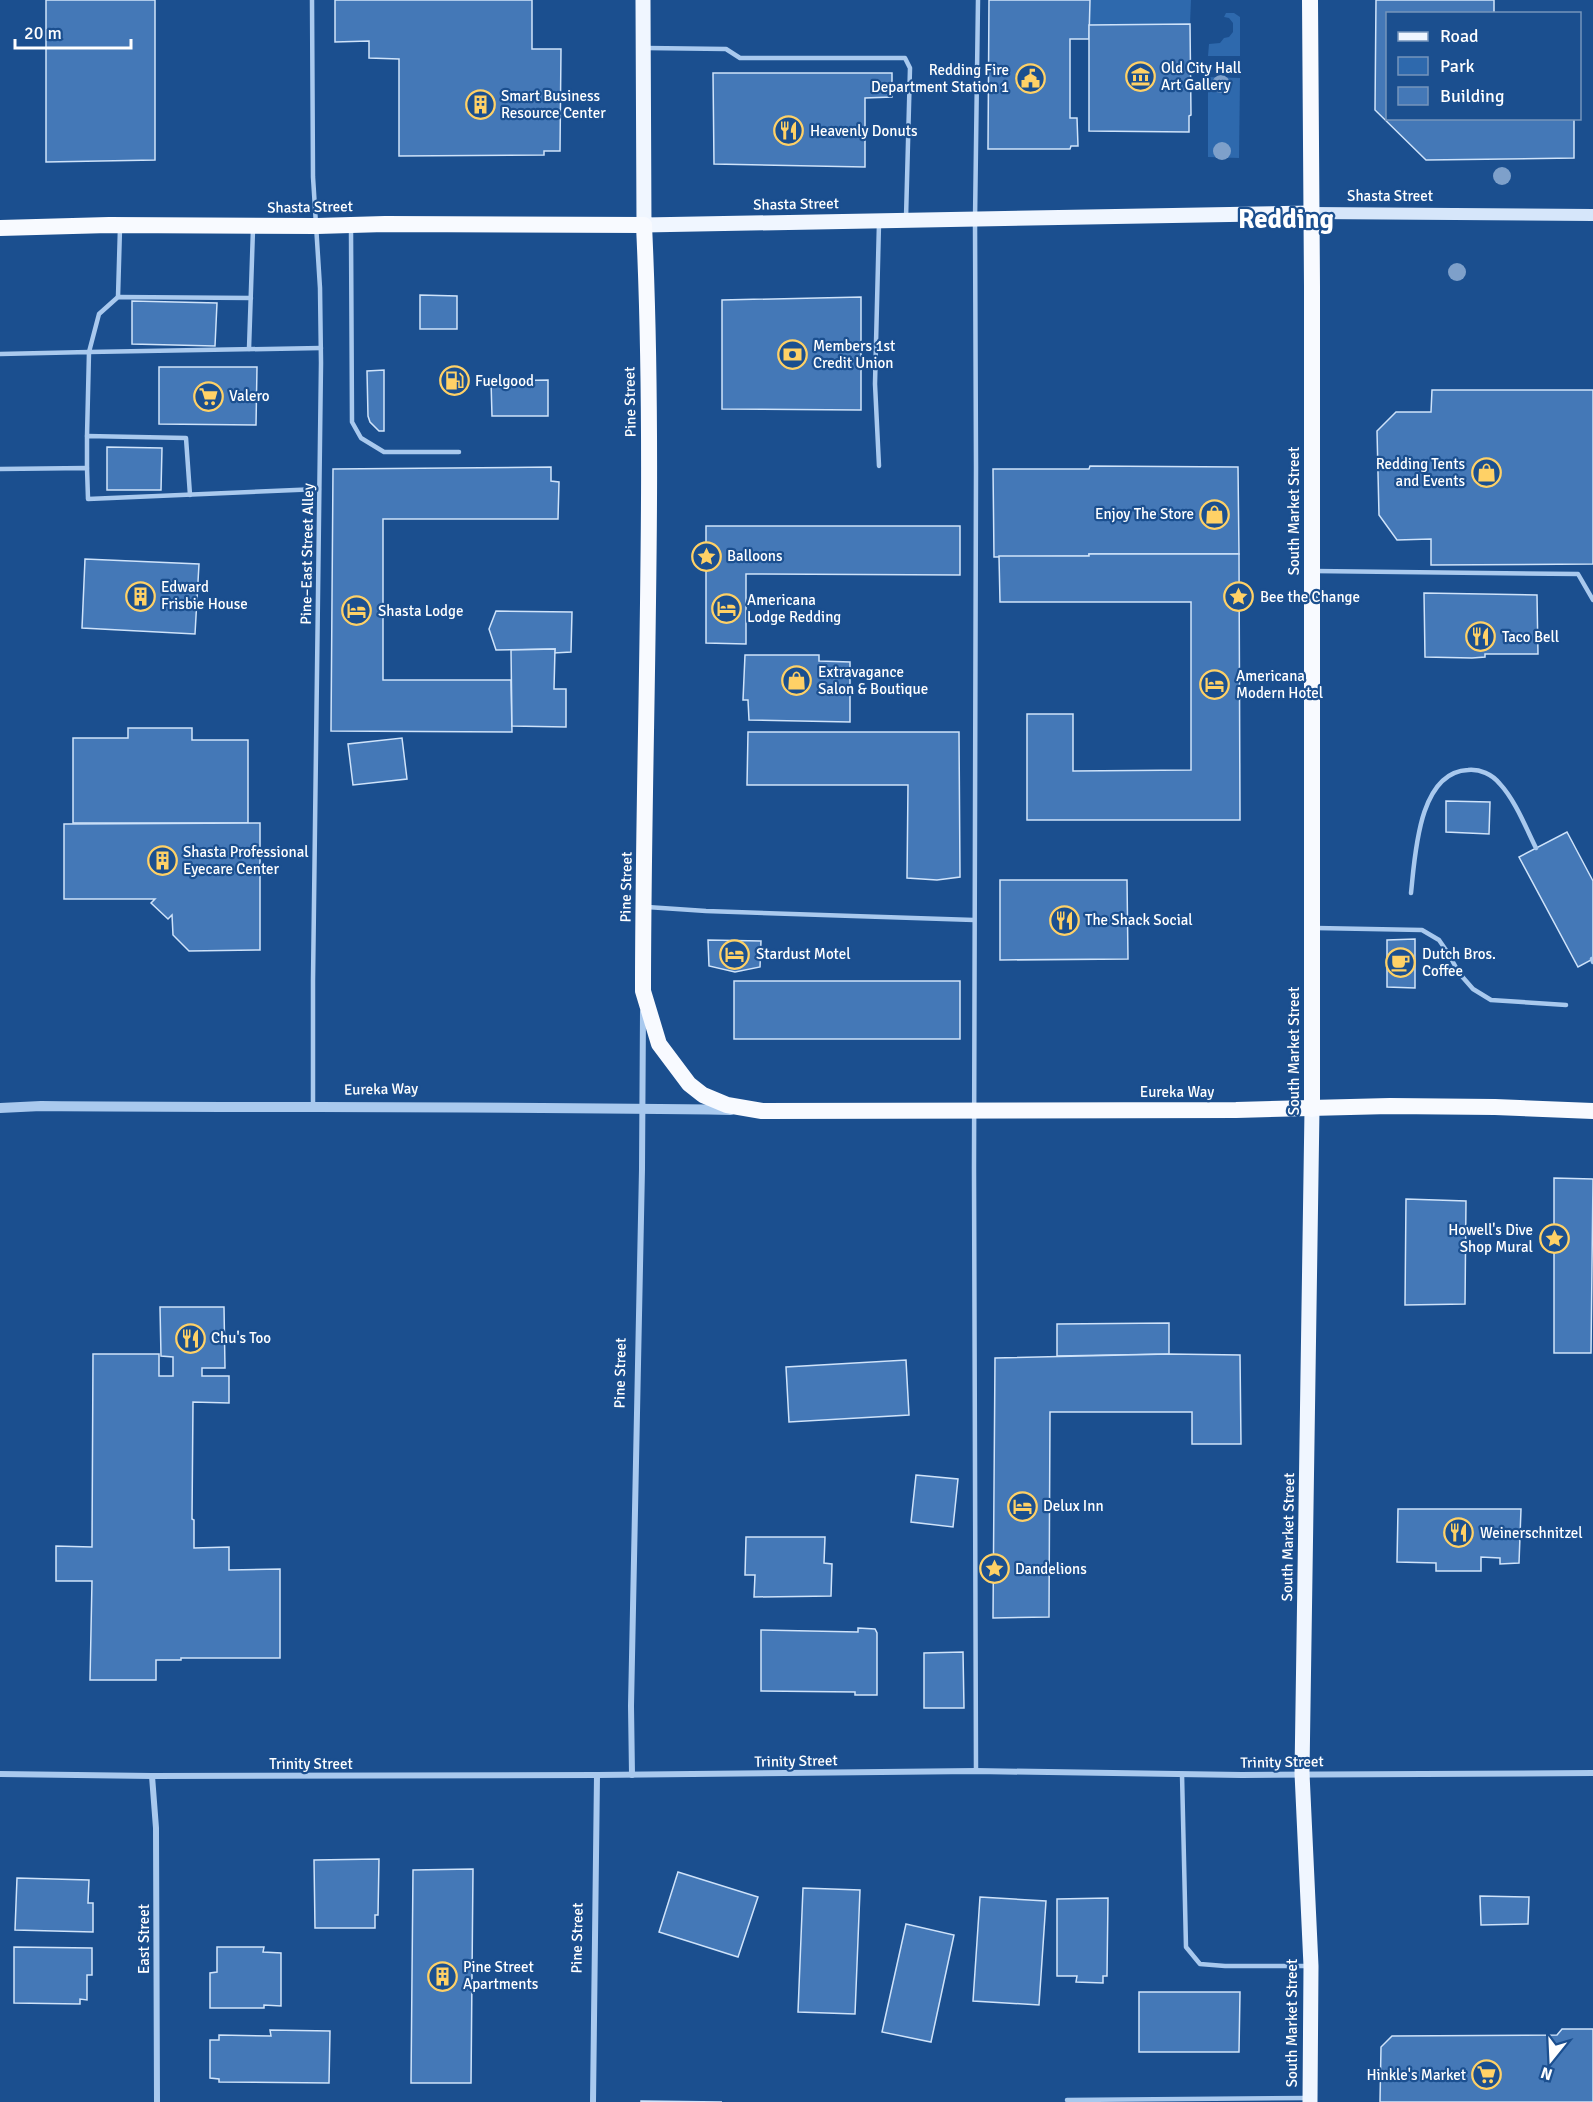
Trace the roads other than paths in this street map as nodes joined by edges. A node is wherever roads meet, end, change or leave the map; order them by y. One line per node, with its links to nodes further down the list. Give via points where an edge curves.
1 (312, 0): 15 (lane, Pine–East Street Alley)
2 (644, 0): 5 (main road, Pine Street)
3 (978, 0): 10 (lane)
4 (1310, 0): 6 (highway, South Market Street)
5 (644, 48): 9 (lane, via 726,49 740,58 905,58 910,68); 14 (main road, Pine Street)
6 (1311, 213): 7 (main road, Shasta Street); 10 (main road, Shasta Street); 30 (highway, South Market Street)
7 (1593, 214)
8 (879, 220): 9 (main road, Shasta Street); 14 (main road, Shasta Street); 25 (lane, via 875,384)
9 (906, 220): 10 (main road, Shasta Street)
10 (975, 220): 35 (lane)
11 (351, 224): 14 (highway, Shasta Street); 15 (highway, Shasta Street); 24 (lane, via 352,422 362,438 384,452)
12 (120, 225): 13 (highway, Shasta Street); 16 (highway, Shasta Street); 17 (lane)
13 (253, 225): 15 (highway, Shasta Street); 18 (lane)
14 (644, 225): 34 (highway, Pine Street, via 650,573)
15 (317, 226): 19 (lane, Pine–East Street Alley)
16 (0, 228)
17 (118, 297): 18 (lane); 21 (lane, via 99,314)
18 (251, 298): 20 (lane)
19 (321, 348): 20 (lane); 28 (lane, Pine–East Street Alley)
20 (249, 349): 21 (lane)
21 (89, 352): 22 (lane); 23 (lane)
22 (0, 354)
23 (87, 436): 26 (lane); 29 (lane, via 186,438)
24 (459, 452)
25 (879, 466)
26 (87, 468): 27 (lane); 29 (lane, via 88,499)
27 (0, 469)
28 (320, 489): 29 (lane); 40 (lane, Pine–East Street Alley)
29 (190, 495)
30 (1312, 571): 31 (lane, via 1578,574); 36 (highway, South Market Street)
31 (1593, 600)
32 (1536, 848): 33 (lane, via 1499,783 1477,769 1453,773 1438,787 1426,807 1416,839)
33 (1411, 893)
34 (643, 907): 35 (lane); 37 (highway, Pine Street)
35 (975, 920): 42 (lane)
36 (1312, 927): 38 (lane, via 1422,930 1439,940 1459,973 1482,996 1491,1000); 43 (highway, South Market Street)
37 (643, 991): 41 (street, Pine Street); 44 (highway, Eureka Way, via 659,1044 689,1084 727,1105)
38 (1566, 1005)
39 (0, 1108): 40 (street, Eureka Way)
40 (313, 1108): 41 (street, Eureka Way)
41 (642, 1109): 44 (street, Eureka Way); 52 (street, Pine Street)
42 (974, 1109): 43 (highway, Eureka Way); 44 (highway, Eureka Way); 46 (lane)
43 (1312, 1109): 45 (highway, Eureka Way, via 1390,1106); 47 (main road, South Market Street)
44 (762, 1111)
45 (1593, 1111)
46 (976, 1771): 50 (street, Trinity Street); 52 (street, Trinity Street)
47 (1302, 1773): 48 (street, Trinity Street); 50 (street, Trinity Street); 54 (main road, South Market Street)
48 (1593, 1773)
49 (0, 1774): 53 (street, Trinity Street)
50 (1182, 1774): 54 (lane, via 1186,1947 1200,1964)
51 (597, 1775): 52 (street, Trinity Street); 53 (street, Trinity Street); 58 (street, Pine Street)
52 (632, 1775)
53 (152, 1776): 57 (street, East Street, via 156,1828)
54 (1311, 1966): 56 (main road, South Market Street)
55 (1067, 2100): 56 (lane)
56 (1310, 2100)
57 (157, 2102)
58 (593, 2102)

